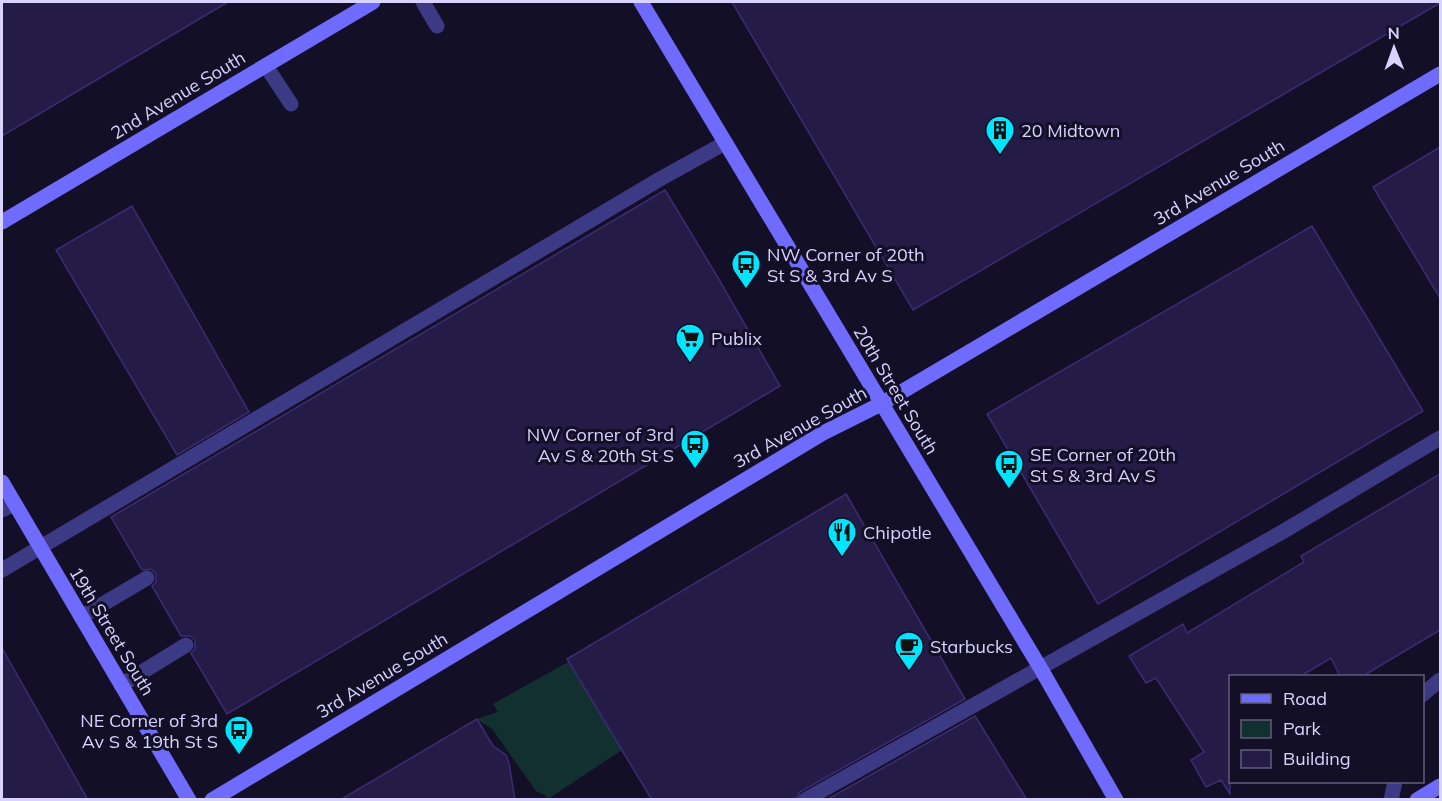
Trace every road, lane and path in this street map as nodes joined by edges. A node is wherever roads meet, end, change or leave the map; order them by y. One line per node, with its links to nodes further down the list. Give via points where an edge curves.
1 (373, 2): 5 (street, 2nd Avenue South)
2 (423, 2): 4 (lane)
3 (641, 2): 8 (street, 20th Street South)
4 (437, 26)
5 (266, 66): 7 (lane); 9 (street, 2nd Avenue South)
6 (1440, 74): 10 (street, 3rd Avenue South)
7 (291, 105)
8 (725, 143): 10 (street, 20th Street South); 14 (lane)
9 (2, 222)
10 (881, 404): 19 (street, 20th Street South); 26 (street, 3rd Avenue South, via 823,433)
11 (1440, 438): 19 (lane)
12 (2, 482): 13 (street, 19th Street South)
13 (8, 507): 14 (street, 19th Street South)
14 (40, 548): 15 (lane); 17 (street, 19th Street South)
15 (2, 570)
16 (147, 578): 17 (lane)
17 (81, 617): 21 (street, 19th Street South)
18 (186, 645): 21 (lane)
19 (1041, 669): 27 (lane); 28 (street, 20th Street South)
20 (1440, 680): 22 (lane)
21 (121, 685): 25 (street, 19th Street South)
22 (1424, 693)
23 (1395, 783): 29 (lane)
24 (1440, 786): 30 (street)
25 (189, 800)
26 (212, 800)
27 (805, 800)
28 (1116, 800)
29 (1391, 800)
30 (1417, 800)

